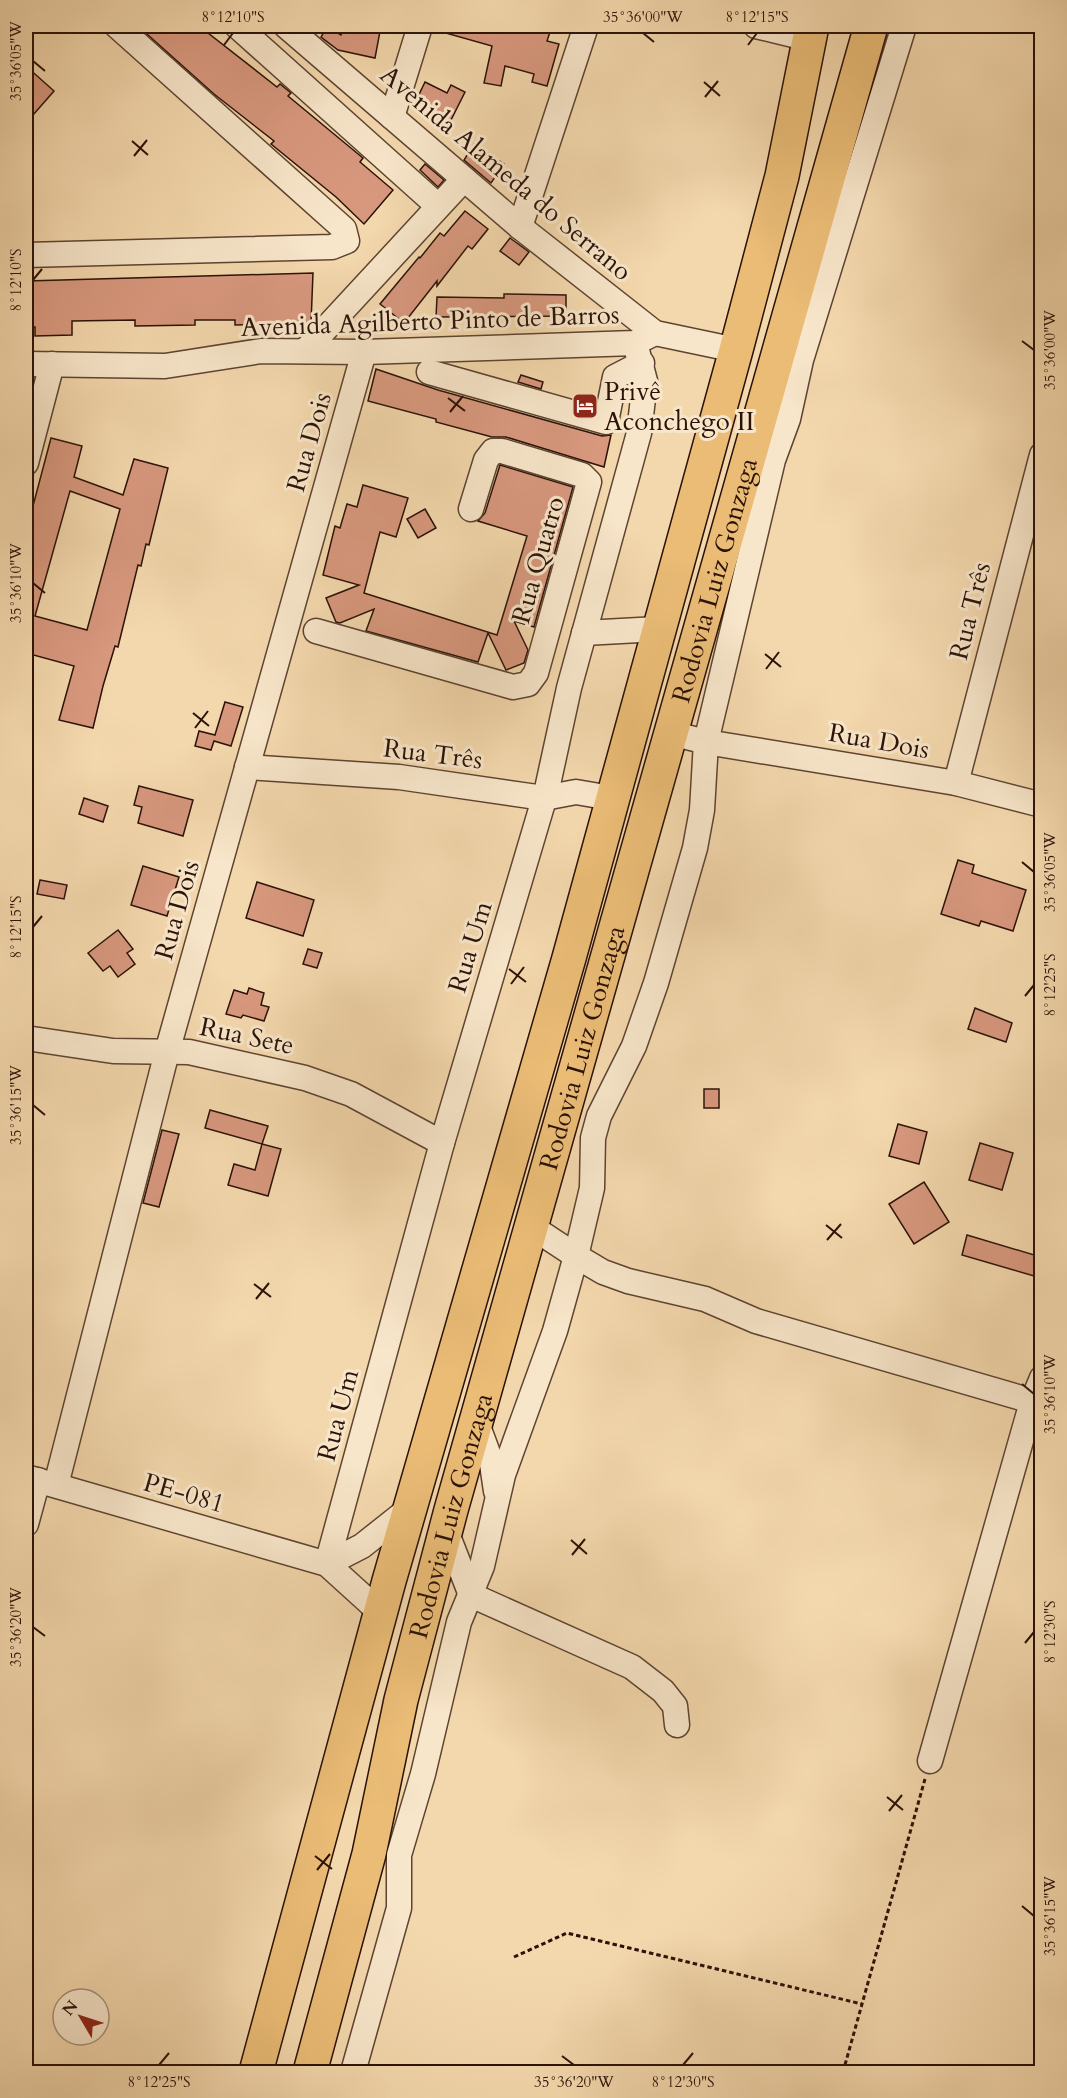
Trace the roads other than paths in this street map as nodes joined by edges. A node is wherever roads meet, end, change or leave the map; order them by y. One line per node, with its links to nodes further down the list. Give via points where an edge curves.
1 (117, 26): 14 (street, via 344,229 347,241 332,247)
2 (237, 26): 12 (street)
3 (286, 26): 10 (street, Avenida Alameda do Serrano)
4 (420, 26): 10 (street)
5 (586, 26): 13 (street)
6 (871, 26): 30 (highway, Rodovia Luiz Gonzaga)
7 (904, 26): 31 (street, via 801,360)
8 (762, 27): 9 (street)
9 (811, 32): 16 (highway, Rodovia Luiz Gonzaga, via 782,176)
10 (392, 117): 11 (street, Avenida Alameda do Serrano)
11 (464, 179): 12 (street); 13 (street, Avenida Alameda do Serrano)
12 (438, 206): 17 (street)
13 (520, 227): 15 (street, Avenida Alameda do Serrano)
14 (26, 255)
15 (644, 346): 16 (street, Avenida Alameda do Serrano); 18 (street, Avenida Agilberto Pinto de Barros); 21 (street, via 615,377 612,423); 27 (street, Rua Um, via 645,400 639,433)
16 (736, 350): 25 (highway, Rodovia Luiz Gonzaga)
17 (305, 351): 18 (street, Avenida Agilberto Pinto de Barros); 20 (street, Avenida Agilberto Pinto de Barros, via 261,351 165,366)
18 (364, 352): 32 (street, Rua Dois)
19 (26, 364): 20 (street, Avenida Agilberto Pinto de Barros)
20 (52, 364): 23 (street)
21 (429, 372)
22 (1041, 454): 33 (street, Rua Três)
23 (26, 464)
24 (471, 509): 28 (street, Rua Quatro, via 486,460 493,451 582,475 589,482)
25 (658, 629): 27 (street); 35 (highway, Rodovia Luiz Gonzaga)
26 (316, 630): 28 (street, via 513,687)
27 (584, 633): 29 (street, Rua Um)
28 (532, 678): 29 (street)
29 (563, 687): 34 (street, Rua Um)
30 (671, 733): 31 (street, Rua Dois); 40 (highway, Rodovia Luiz Gonzaga)
31 (705, 742): 33 (street, Rua Dois); 41 (street, via 702,810 695,848 638,1035 599,1116 593,1138 592,1188)
32 (247, 767): 34 (street, Rua Três, via 399,777); 38 (street, Rua Dois)
33 (956, 783): 36 (street, Rua Dois)
34 (544, 798): 35 (street, Rua Três, via 576,792); 39 (street, Rua Um)
35 (611, 798): 47 (highway, Rodovia Luiz Gonzaga, via 569,958)
36 (1041, 805)
37 (26, 1038): 38 (street, Rua Sete, via 113,1052)
38 (166, 1052): 39 (street, Rua Sete, via 234,1060 305,1078 351,1094); 45 (street, Rua Dois)
39 (442, 1143): 50 (street, Rua Um)
40 (532, 1227): 41 (street); 44 (highway, Rodovia Luiz Gonzaga)
41 (576, 1256): 43 (street, via 628,1281 705,1299 756,1321); 46 (street, via 555,1331)
42 (1041, 1378): 43 (street)
43 (1036, 1403): 54 (street)
44 (476, 1421): 46 (street, via 492,1464); 49 (highway, Rodovia Luiz Gonzaga)
45 (40, 1481): 48 (street, Rua Dois); 50 (street, PE-081 / PE-081)
46 (497, 1500): 51 (street)
47 (410, 1508): 50 (street, via 362,1546); 52 (highway, Rodovia Luiz Gonzaga)
48 (26, 1524)
49 (446, 1531): 51 (street); 56 (highway, Rodovia Luiz Gonzaga, via 401,1700 369,1854)
50 (327, 1564): 52 (street)
51 (471, 1595): 53 (street, via 632,1667 651,1679 669,1698 675,1706); 57 (street, via 459,1622 423,1774 399,1855 399,1908)
52 (381, 1613): 55 (highway, Rodovia Luiz Gonzaga)
53 (678, 1725)
54 (930, 1761)
55 (256, 2073)
56 (310, 2073)
57 (353, 2073)

